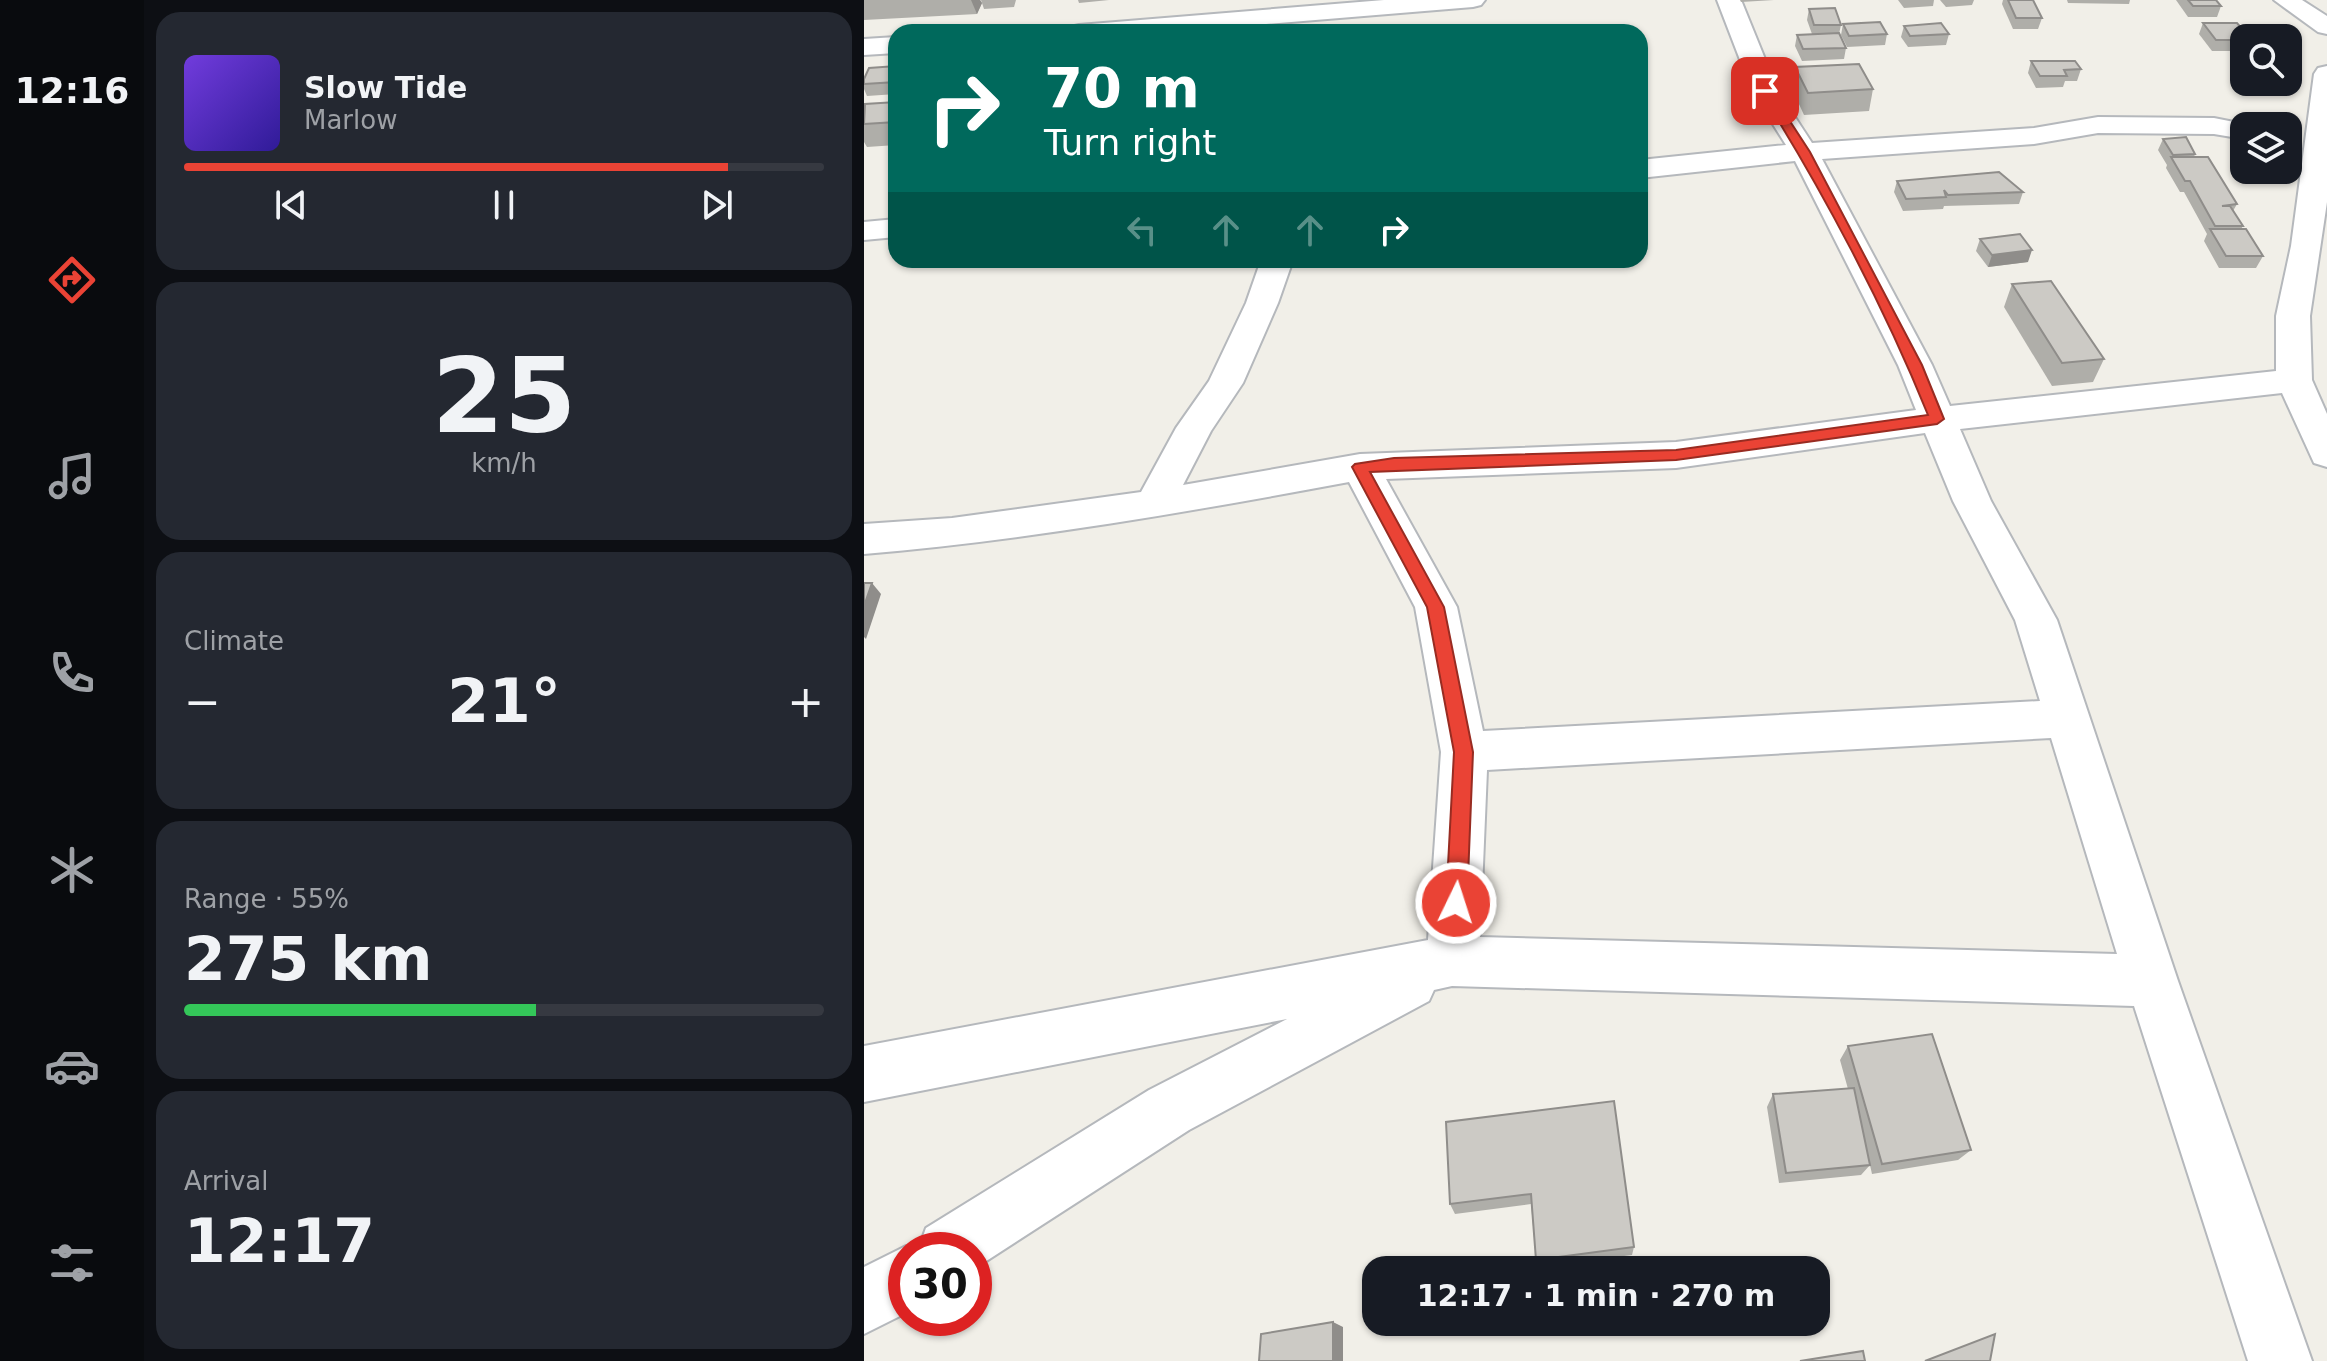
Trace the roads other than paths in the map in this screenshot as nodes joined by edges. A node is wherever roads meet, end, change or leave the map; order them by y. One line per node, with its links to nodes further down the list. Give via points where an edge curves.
1 (1144, 0): 6 (street)
2 (1159, 0): 7 (street)
3 (1473, 0): 8 (street)
4 (1729, 0): 15 (street, via 1765,91)
5 (2286, 0): 9 (street)
6 (1102, 24)
7 (1173, 24)
8 (1235, 24)
9 (2327, 27)
10 (888, 46): 11 (street)
11 (864, 47)
12 (2327, 74): 14 (street)
13 (2230, 129): 15 (street, via 2098,125 2034,136)
14 (2303, 140): 20 (street, via 2307,246 2293,316)
15 (1804, 152): 16 (street); 21 (street, via 1915,365)
16 (1648, 168)
17 (888, 229): 18 (street)
18 (864, 231)
19 (1274, 268): 24 (street, via 1225,383)
20 (2294, 380): 21 (street); 22 (street)
21 (1937, 419): 23 (street, via 1676,455); 26 (street, via 1972,501 2036,620)
22 (2327, 454)
23 (1360, 467): 24 (street); 27 (street, via 1436,607)
24 (1154, 504): 25 (street)
25 (864, 539)
26 (2067, 718): 27 (street); 29 (street)
27 (1464, 752): 28 (street)
28 (1452, 961): 29 (street); 30 (street); 31 (street, via 1169,1110)
29 (2152, 981): 34 (street)
30 (864, 1074)
31 (976, 1232)
32 (888, 1288): 33 (street)
33 (864, 1303)
34 (2280, 1361)

